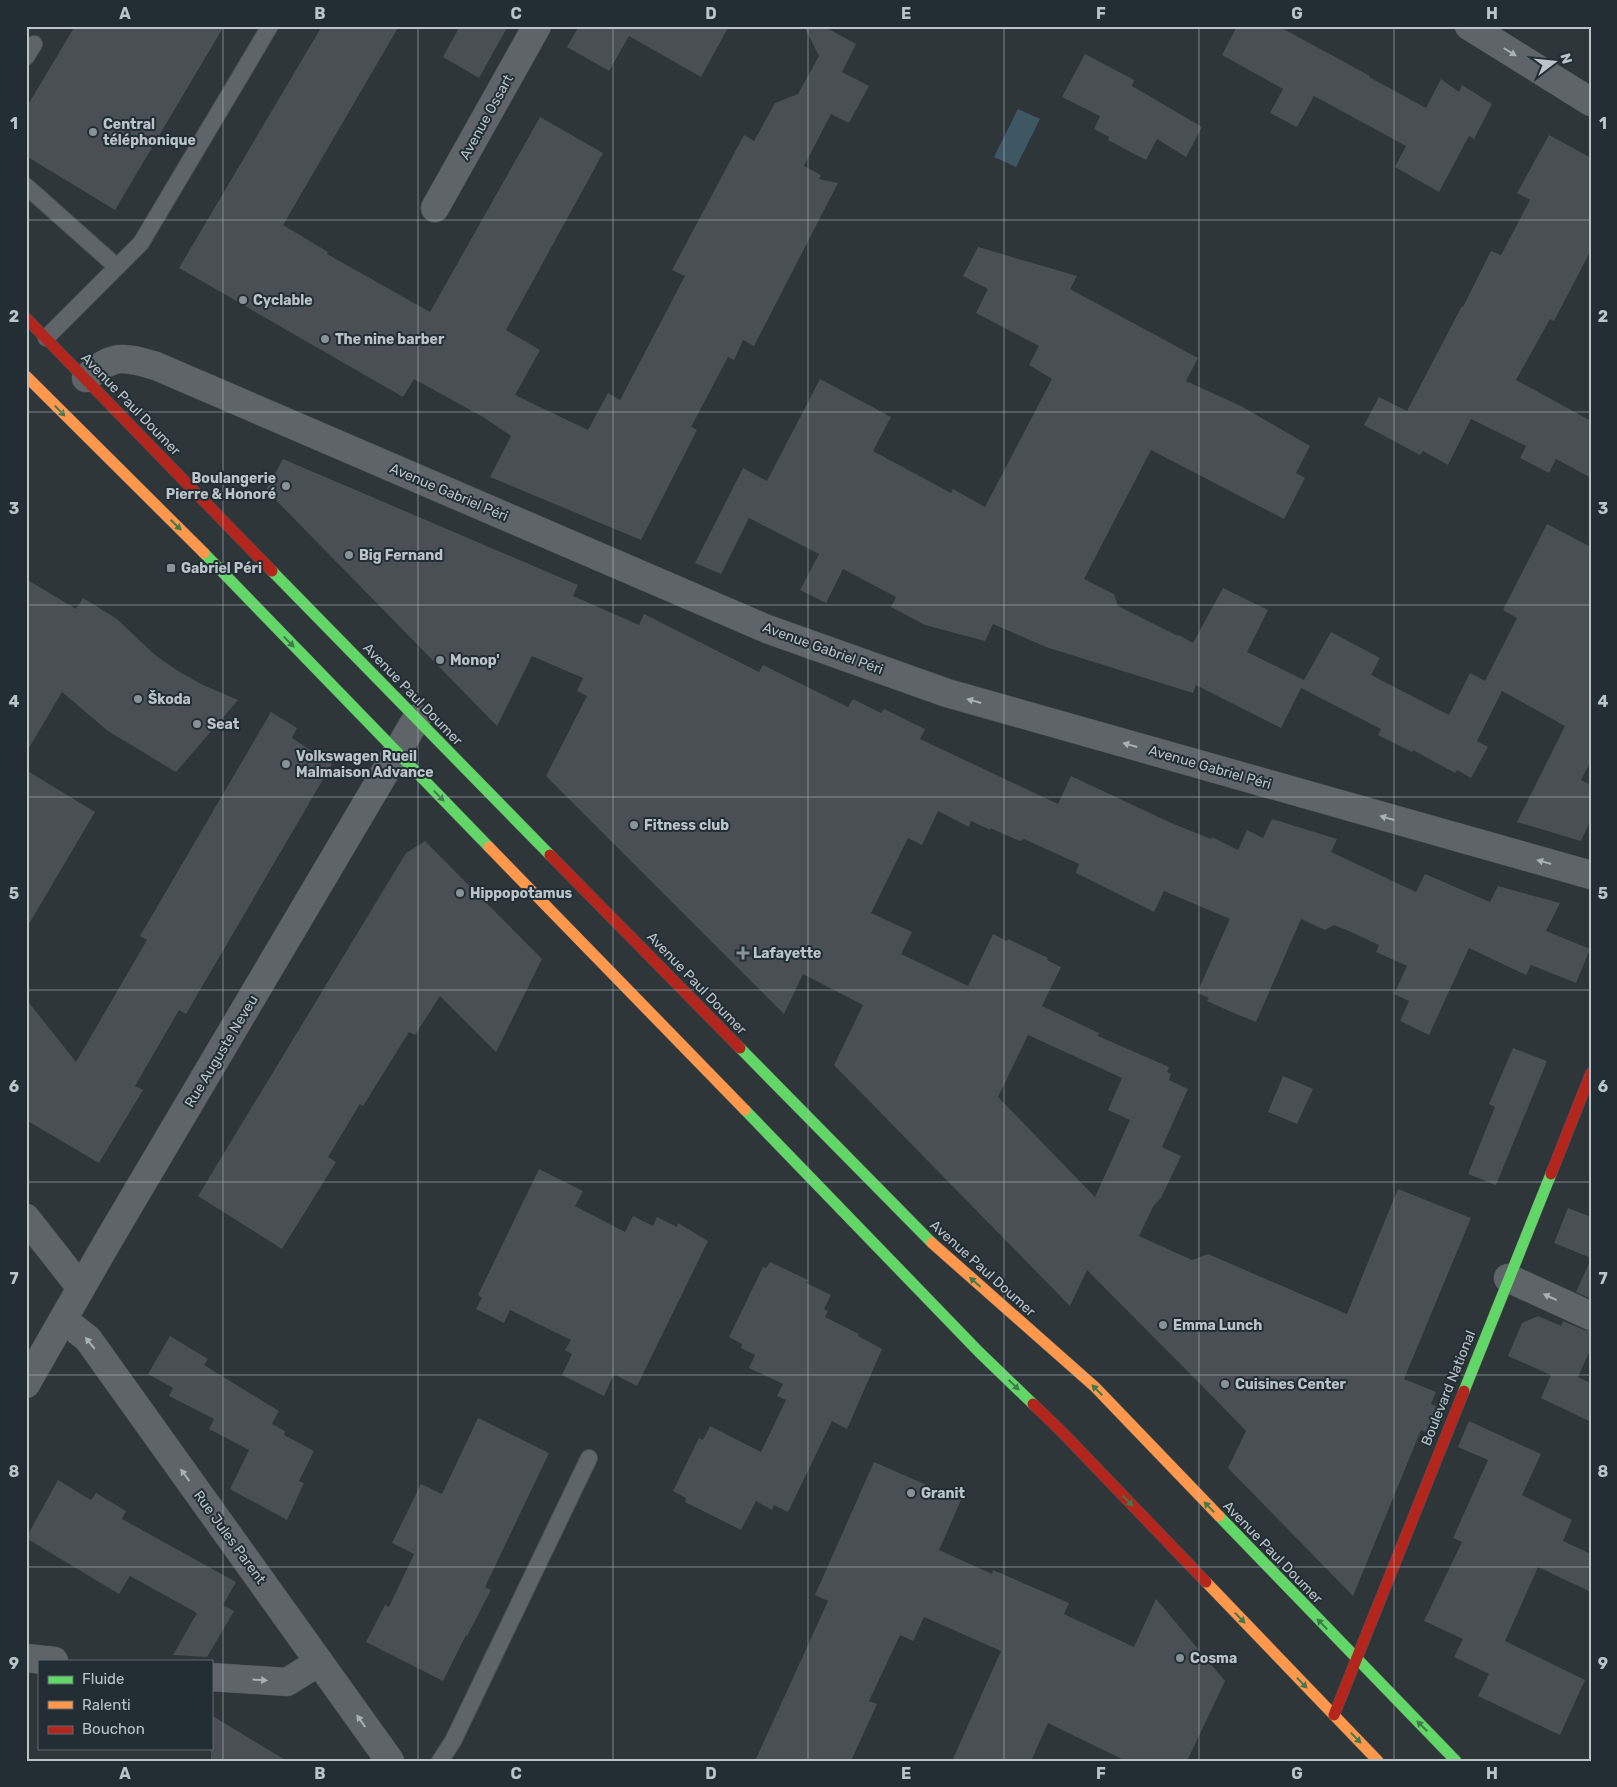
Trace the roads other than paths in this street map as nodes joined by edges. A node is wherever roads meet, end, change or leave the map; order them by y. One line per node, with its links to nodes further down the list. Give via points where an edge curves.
1 (270, 26): 7 (lane, via 141,243)
2 (537, 26): 6 (street, Avenue Ossart)
3 (1469, 26): 4 (street, one-way to 4)
4 (1591, 102)
5 (26, 186): 7 (lane)
6 (435, 208)
7 (117, 267): 9 (lane)
8 (26, 318): 9 (main road, Avenue Paul Doumer)
9 (46, 338): 11 (main road, Avenue Paul Doumer)
10 (26, 376): 13 (main road, one-way to 13, via 198,547)
11 (86, 378): 12 (main road, Avenue Paul Doumer); 14 (street, Avenue Gabriel Péri, one-way to 11, via 938,690 767,629 156,366 127,358 99,367)
12 (416, 718): 13 (street, Rue Auguste Neveu); 24 (main road, Avenue Paul Doumer, one-way to 12, via 1095,1387 929,1241)
13 (397, 753): 18 (street, Rue Auguste Neveu); 28 (main road, one-way to 28, via 972,1344 1062,1432)
14 (1591, 875)
15 (1591, 1073): 17 (main road, Boulevard National)
16 (26, 1218): 18 (street)
17 (1508, 1278): 19 (street, one-way to 17); 24 (main road, Boulevard National)
18 (81, 1288): 20 (street, Rue Auguste Neveu)
19 (1591, 1316)
20 (64, 1320): 21 (street, Rue Auguste Neveu); 26 (street, Rue Jules Parent, one-way to 20, via 88,1339)
21 (26, 1384)
22 (589, 1458): 30 (lane, via 453,1741)
23 (26, 1658): 25 (street)
24 (1356, 1659): 28 (main road, Boulevard National); 32 (main road, Avenue Paul Doumer, one-way to 24)
25 (45, 1660)
26 (319, 1662): 27 (street, one-way to 26, via 287,1682); 29 (street, Rue Jules Parent, one-way to 26)
27 (212, 1677)
28 (1334, 1715): 31 (main road, one-way to 31)
29 (390, 1761)
30 (440, 1761)
31 (1378, 1761)
32 (1456, 1761)

